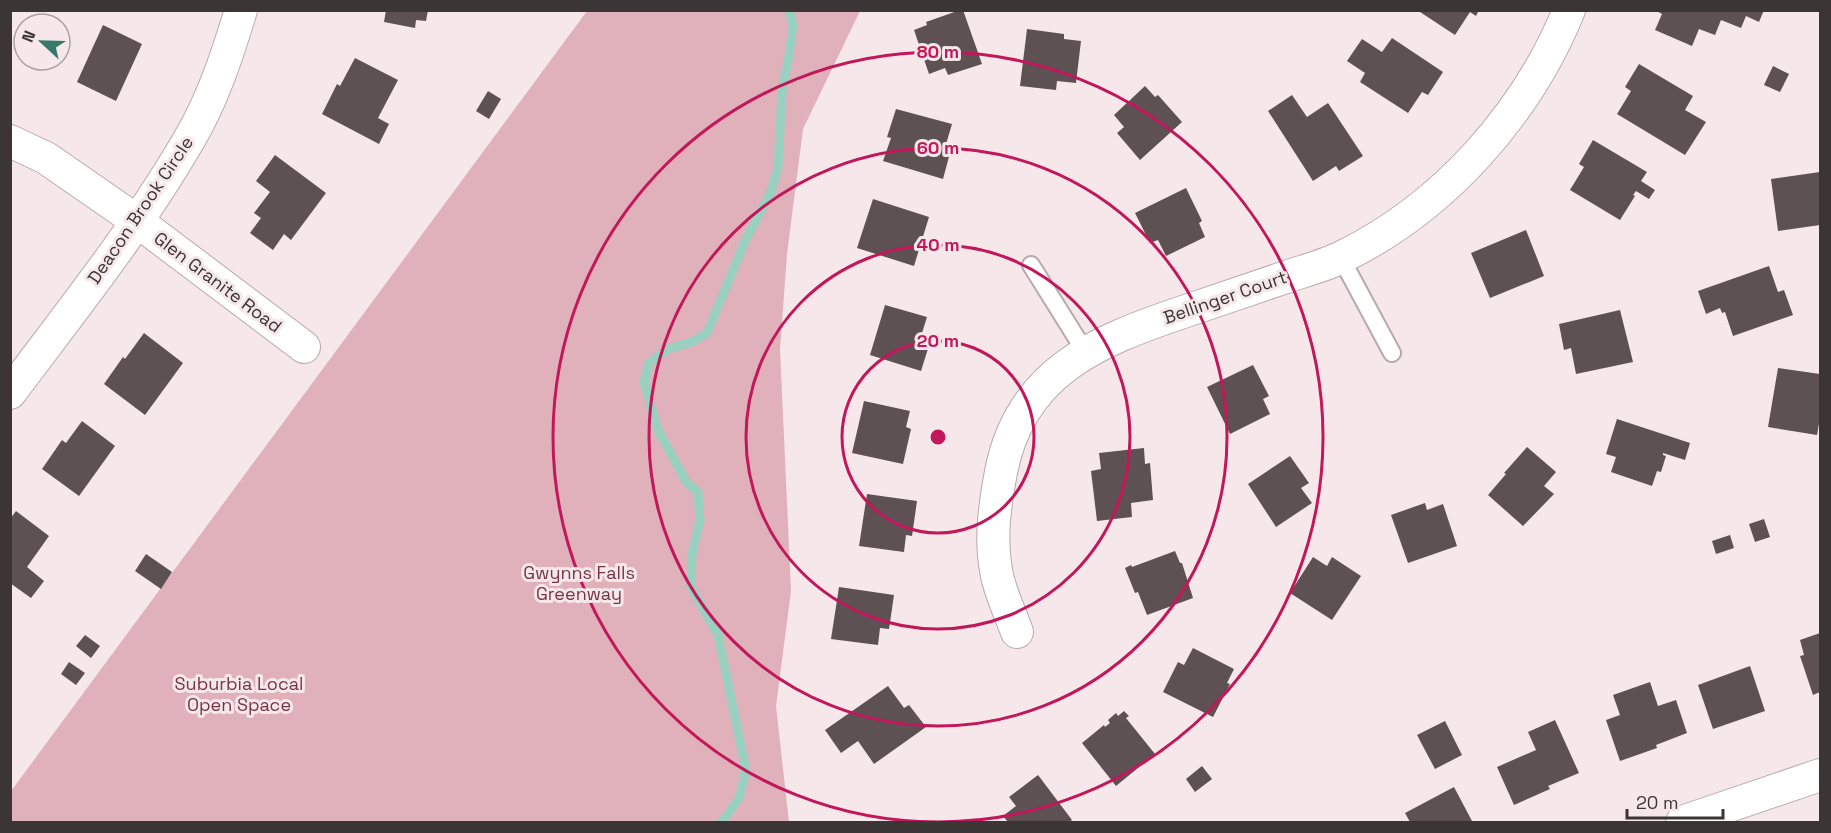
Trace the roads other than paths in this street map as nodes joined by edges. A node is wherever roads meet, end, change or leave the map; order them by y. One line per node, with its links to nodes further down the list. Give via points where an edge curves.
1 (241, 10): 4 (street, Deacon Brook Circle, via 224,65 191,137)
2 (1569, 10): 5 (street, Bellinger Court, via 1535,79 1504,124 1467,165 1407,218)
3 (10, 141): 4 (street, Glen Granite Road, via 46,158)
4 (136, 221): 7 (street, Glen Granite Road); 10 (street, Deacon Brook Circle)
5 (1341, 258): 8 (street, Bellinger Court, via 1142,326); 9 (lane)
6 (1030, 265): 8 (lane)
7 (304, 347)
8 (1086, 353): 11 (street, Bellinger Court, via 1034,396 1004,453 993,522 996,571)
9 (1392, 353)
10 (10, 393)
11 (1017, 632)
12 (1821, 775): 13 (street)
13 (1682, 822)

